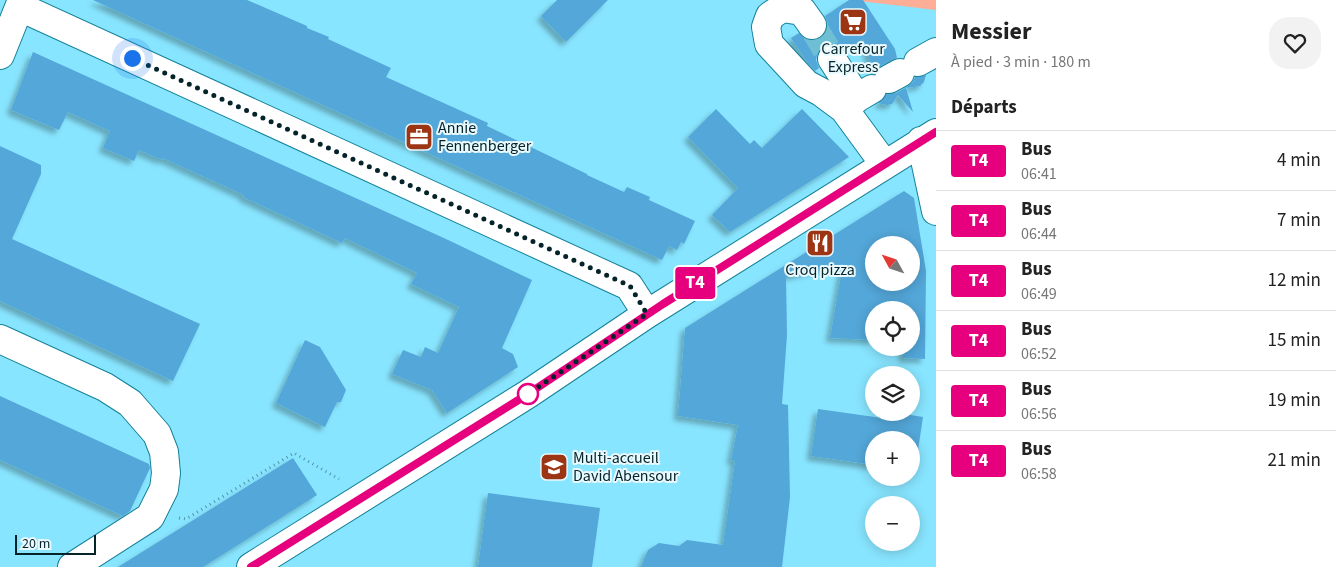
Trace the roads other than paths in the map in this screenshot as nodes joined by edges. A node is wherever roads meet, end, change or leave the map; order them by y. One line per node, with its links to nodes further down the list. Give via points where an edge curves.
1 (21, 3): 3 (street); 9 (street, via 630,286)
2 (812, 25): 5 (street, via 802,11 782,8 770,16 766,27 769,44 806,84 821,92)
3 (0, 55)
4 (832, 59): 5 (street)
5 (888, 80): 7 (street)
6 (929, 137): 7 (street); 8 (street)
7 (885, 164): 9 (street)
8 (936, 212)
9 (647, 314): 12 (street, via 528,394)
10 (0, 339): 11 (street, via 120,395 138,410 157,434 164,452 164,489 150,517)
11 (72, 567)
12 (250, 567)

